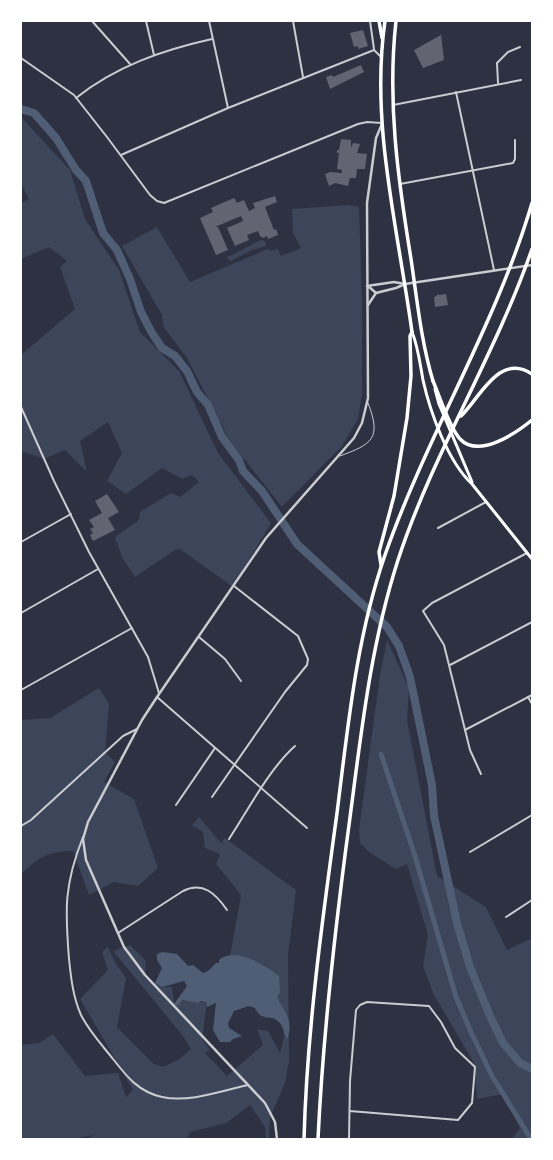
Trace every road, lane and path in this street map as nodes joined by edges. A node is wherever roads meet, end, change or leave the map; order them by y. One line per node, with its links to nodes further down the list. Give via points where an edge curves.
1 (92, 21): 16 (street)
2 (146, 21): 13 (street)
3 (209, 21): 9 (street)
4 (292, 21): 17 (street)
5 (370, 21): 12 (street)
6 (379, 21): 10 (highway)
7 (385, 21): 10 (highway)
8 (396, 21): 22 (highway)
9 (212, 39): 13 (street); 23 (street)
10 (382, 41): 14 (highway)
11 (520, 47): 19 (street, via 508,52 497,63)
12 (374, 50): 14 (street); 17 (street)
13 (154, 55): 16 (street)
14 (380, 56): 24 (highway)
15 (21, 58): 21 (street)
16 (130, 64): 21 (street, via 94,84)
17 (303, 77): 23 (street)
18 (521, 80): 19 (street)
19 (498, 84): 20 (street)
20 (456, 92): 22 (street); 27 (street)
21 (76, 98): 26 (street)
22 (392, 105): 28 (highway)
23 (228, 108): 26 (street)
24 (382, 123): 26 (street, via 358,124 168,202 159,201 150,195); 34 (highway); 35 (street, via 376,138 367,201)
25 (515, 140): 27 (street, via 513,163)
26 (121, 154)
27 (473, 171): 28 (street); 32 (street)
28 (399, 184): 33 (highway)
29 (532, 203): 53 (highway, via 505,280 405,501)
30 (532, 250): 43 (highway, via 522,279)
31 (532, 265): 32 (street)
32 (494, 270): 33 (street)
33 (414, 283): 34 (street); 40 (highway)
34 (406, 284): 35 (street, via 394,282); 36 (street); 38 (highway)
35 (367, 286): 36 (street); 37 (street)
36 (376, 293): 37 (street)
37 (368, 305): 41 (street)
38 (412, 332): 46 (main road, via 434,415 451,455 463,475); 53 (highway, via 408,418 394,496 379,552)
39 (532, 374): 43 (highway, via 514,368 499,373 485,386)
40 (433, 381): 44 (highway, via 456,434 470,445 489,445); 46 (main road, via 439,404)
41 (368, 402): 45 (street, via 359,431); 45 (lane, via 374,424 372,439 359,449)
42 (21, 407): 48 (street, via 49,472)
43 (459, 419): 91 (highway, via 404,544 383,611 374,652 361,731 335,935 325,1025)
44 (532, 420)
45 (339, 456): 55 (street, via 266,538)
46 (472, 484): 47 (main road)
47 (486, 502): 49 (street); 51 (main road)
48 (71, 514): 50 (street); 54 (street)
49 (438, 528)
50 (21, 542)
51 (527, 553): 52 (main road); 60 (street, via 432,603 423,611 444,645)
52 (532, 559)
53 (382, 566): 90 (highway, via 364,630 351,696 318,958)
54 (98, 569): 56 (street); 58 (street)
55 (234, 586): 59 (street); 72 (street, via 298,636 308,659 307,665 285,692)
56 (21, 613)
57 (532, 622): 60 (street)
58 (132, 628): 62 (street); 63 (street, via 148,657)
59 (199, 637): 61 (street, via 225,659); 63 (street)
60 (449, 665): 69 (street)
61 (241, 680)
62 (21, 690)
63 (159, 694): 65 (street)
64 (532, 695): 66 (street)
65 (157, 697): 68 (street); 71 (street)
66 (528, 697): 67 (street); 69 (street)
67 (532, 704)
68 (138, 729): 78 (street, via 122,736 31,820); 80 (street)
69 (465, 730): 73 (street, via 470,750)
70 (295, 746): 74 (street)
71 (215, 748): 72 (street); 76 (street)
72 (235, 765): 74 (street); 75 (street)
73 (481, 774)
74 (262, 788): 79 (street); 81 (street)
75 (212, 798)
76 (176, 805)
77 (532, 815): 82 (street)
78 (21, 826)
79 (307, 828)
80 (84, 833): 86 (street, via 86,860); 87 (street, via 71,870 65,916 72,983 86,1024 128,1078 137,1087 153,1095 170,1099 187,1098)
81 (229, 840)
82 (470, 852)
83 (532, 900): 85 (street)
84 (227, 910): 86 (street, via 213,894 202,888 193,887)
85 (506, 917)
86 (118, 933): 87 (street, via 129,955 144,975)
87 (248, 1085): 89 (street, via 272,1114)
88 (350, 1111): 88 (street, via 356,1010 360,1005 372,1001 428,1006 455,1048 475,1067 472,1103 458,1120); 92 (street)
89 (277, 1139)
90 (304, 1139)
91 (318, 1139)
92 (349, 1139)

